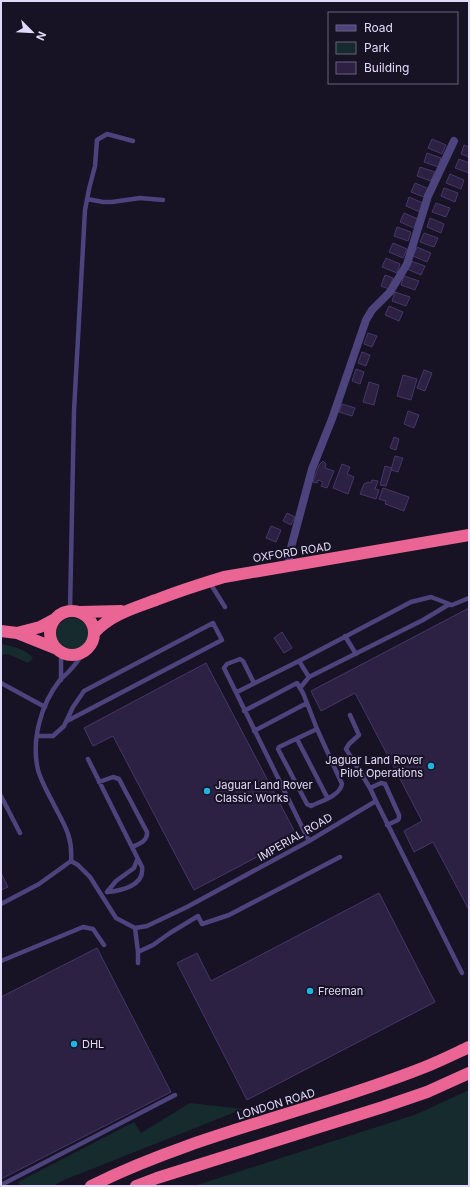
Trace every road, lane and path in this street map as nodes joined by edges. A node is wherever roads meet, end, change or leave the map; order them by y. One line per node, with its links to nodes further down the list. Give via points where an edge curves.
1 (133, 141): 3 (lane, via 107,134 97,140 95,166)
2 (454, 142): 6 (street, via 428,196 407,264 390,292 366,320 312,469 289,555)
3 (87, 199): 4 (lane, via 103,202 140,198); 12 (lane, via 74,411)
4 (163, 200)
5 (469, 535): 6 (highway, OXFORD ROAD)
6 (289, 566): 7 (highway, OXFORD ROAD)
7 (209, 582): 10 (lane); 11 (highway, OXFORD ROAD)
8 (469, 598): 9 (lane)
9 (452, 605): 17 (lane, via 431,597 411,602); 20 (lane)
10 (225, 607)
11 (124, 611): 12 (highway, OXFORD ROAD); 16 (highway, OXFORD ROAD, via 108,620)
12 (75, 612): 13 (highway, via 62,614); 16 (highway, via 90,620)
13 (55, 619): 15 (highway, via 40,627); 18 (highway, via 50,628 50,637)
14 (1, 631): 15 (highway)
15 (17, 633): 18 (highway)
16 (94, 633): 19 (highway, via 93,642)
17 (345, 636): 20 (lane); 21 (lane)
18 (59, 651): 19 (highway, via 75,655); 23 (lane)
19 (84, 652): 23 (lane)
20 (356, 654): 22 (lane)
21 (299, 661): 22 (lane); 25 (lane)
22 (309, 677): 26 (lane)
23 (61, 680): 29 (lane)
24 (1, 683): 29 (lane)
25 (254, 683): 27 (lane); 27 (lane, via 243,661 240,659 227,664 224,668)
26 (300, 688): 28 (lane); 30 (lane, via 296,683)
27 (237, 692): 30 (lane)
28 (307, 703): 33 (lane); 34 (lane)
29 (45, 707): 35 (lane)
30 (244, 711): 34 (lane)
31 (350, 715): 39 (lane, via 359,735 346,749)
32 (67, 721): 32 (lane, via 73,706 84,691 213,623 222,640); 35 (lane, via 53,736)
33 (317, 729): 36 (lane); 41 (lane, via 342,784 336,794)
34 (254, 731): 45 (lane)
35 (37, 736): 49 (lane, via 38,769 69,834)
36 (297, 739): 41 (lane); 41 (lane, via 278,749 307,804 310,806)
37 (88, 759): 38 (lane)
38 (100, 782): 46 (lane); 46 (lane, via 113,777 119,779 147,832 146,838)
39 (370, 788): 42 (lane); 43 (lane, via 385,784 400,818)
40 (1, 796): 44 (lane)
41 (327, 798)
42 (376, 801): 43 (lane); 45 (lane, IMPERIAL ROAD)
43 (387, 825): 58 (lane)
44 (20, 833)
45 (309, 841): 53 (lane, IMPERIAL ROAD, via 187,907 147,926)
46 (132, 847): 48 (lane)
47 (340, 857): 55 (lane, via 229,915 202,924 198,916)
48 (137, 860): 50 (lane, via 134,868 116,881); 50 (lane, via 142,868 142,877 122,890)
49 (71, 861): 51 (lane, via 84,870); 52 (lane, via 39,884)
50 (107, 892): 51 (lane)
51 (103, 896): 53 (lane, via 116,918)
52 (1, 904)
53 (135, 928): 55 (lane)
54 (104, 945): 56 (lane, via 93,929 83,927)
55 (138, 952): 57 (lane)
56 (1, 961)
57 (138, 963)
58 (462, 973)
59 (469, 1047): 63 (highway, LONDON ROAD, via 380,1084 152,1158)
60 (469, 1073): 64 (highway, via 427,1092 383,1107)
61 (176, 1095): 62 (lane)
62 (1, 1185)
63 (91, 1186)
64 (136, 1186)

